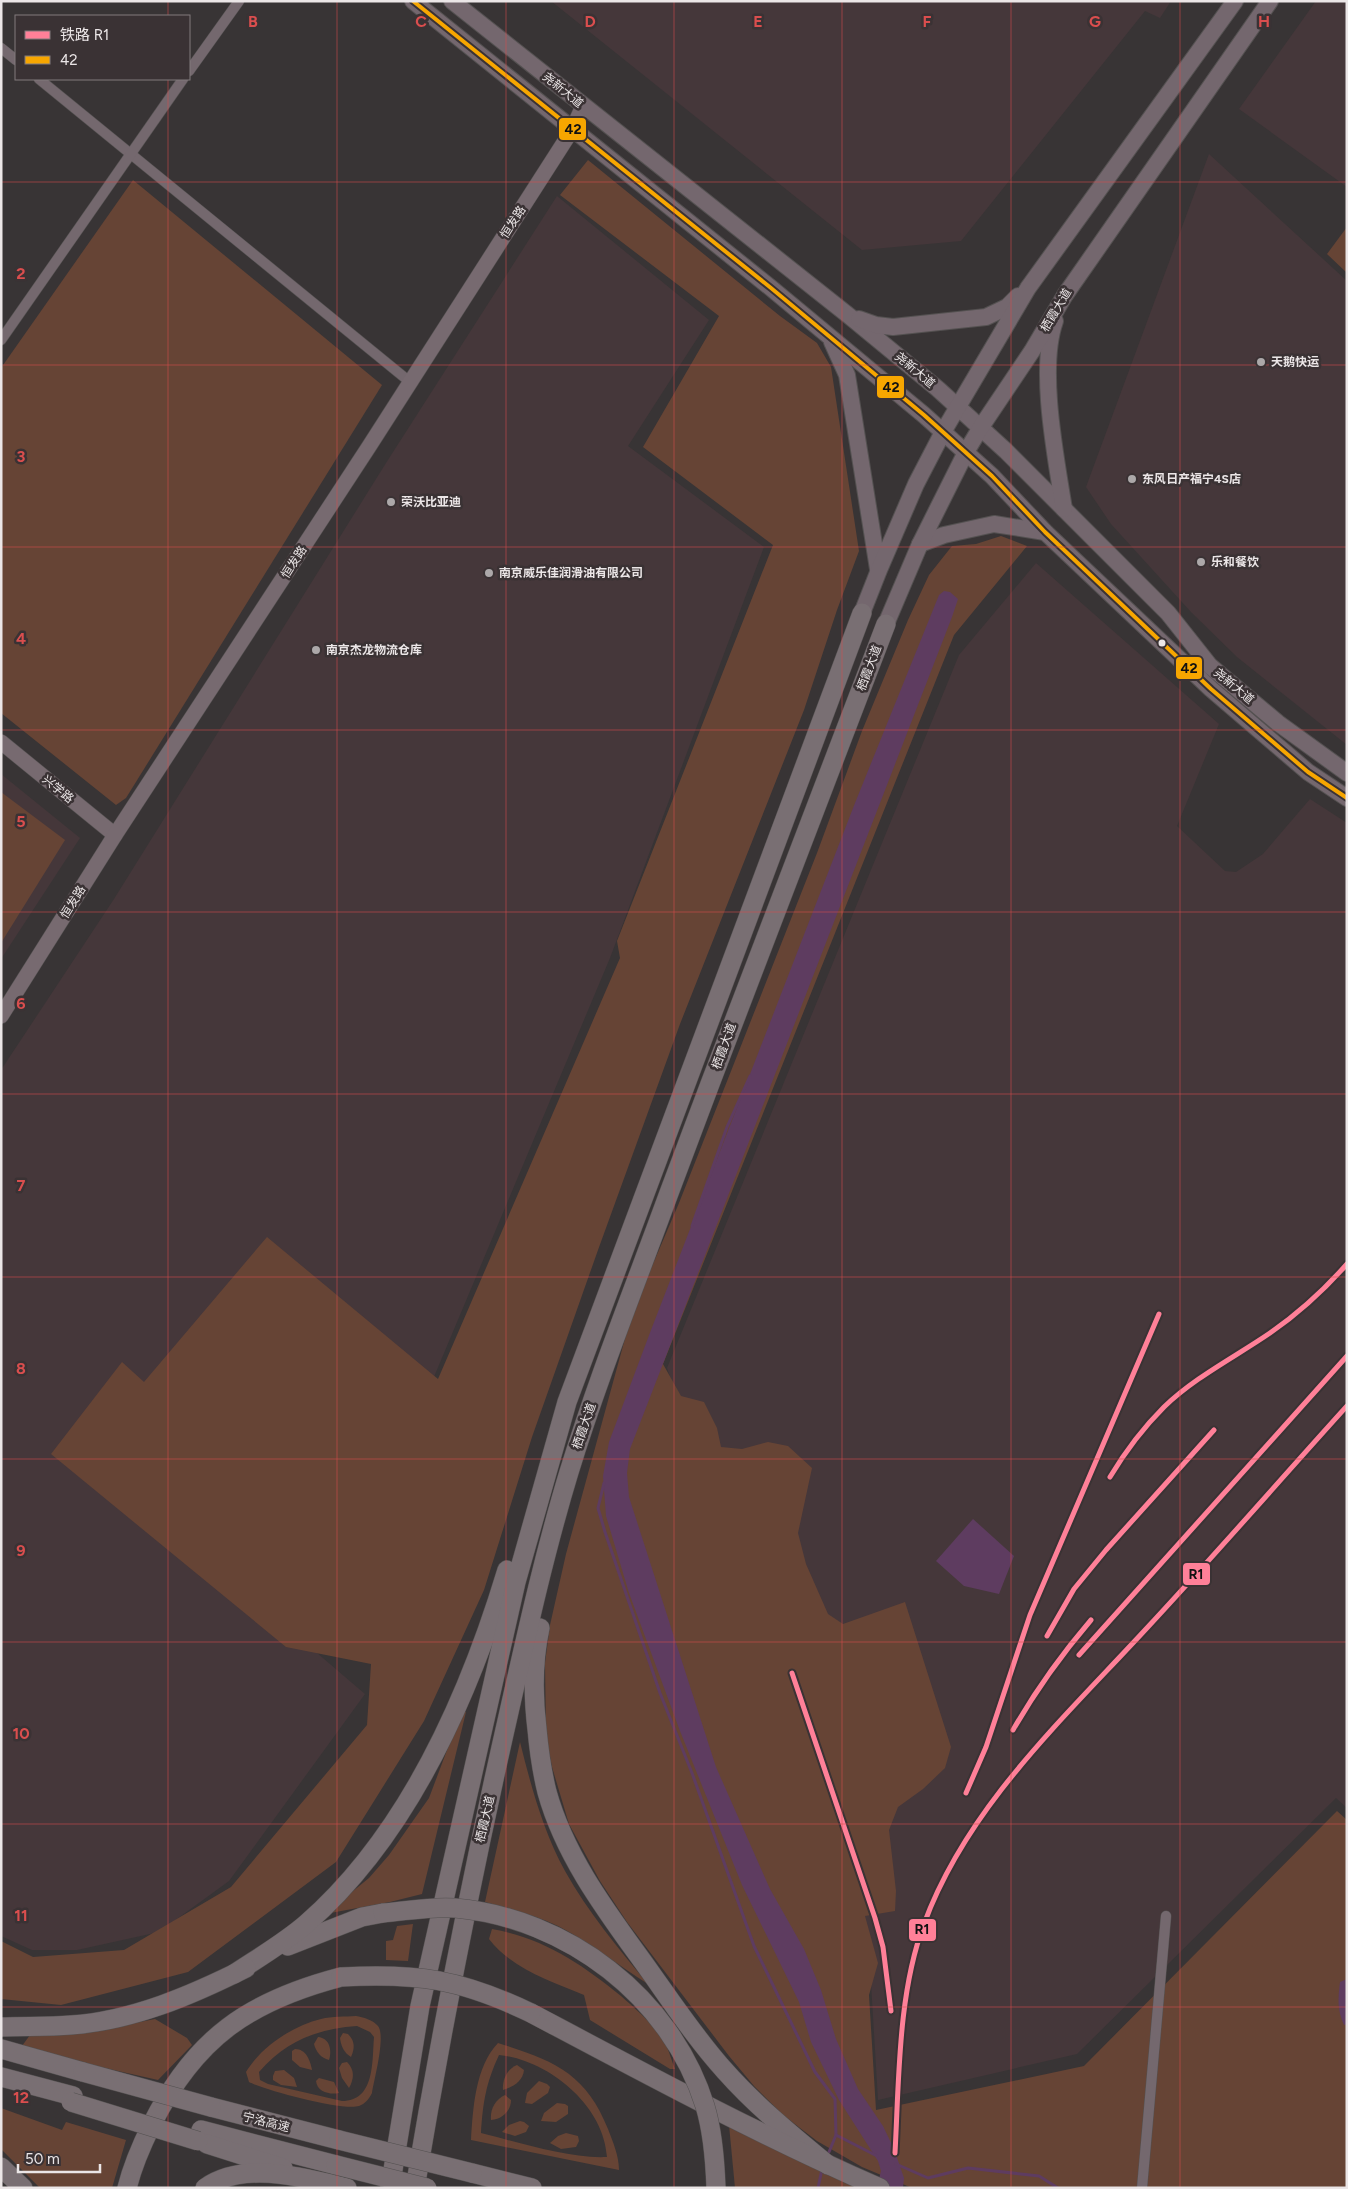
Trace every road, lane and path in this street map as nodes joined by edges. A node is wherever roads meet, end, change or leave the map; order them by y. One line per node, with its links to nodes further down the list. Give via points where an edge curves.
1 (239, 1): 8 (street)
2 (413, 1): 12 (main road, 尧新大道)
3 (452, 1): 11 (main road, 尧新大道)
4 (1235, 1): 14 (main road, 栖霞大道)
5 (1270, 1): 15 (main road, 栖霞大道)
6 (1, 48): 7 (street)
7 (15, 59)
8 (190, 70)
9 (40, 80): 13 (street)
10 (182, 80): 13 (street)
11 (583, 106): 12 (street, 恒发路); 16 (main road, 尧新大道)
12 (572, 130): 17 (main road, 尧新大道); 19 (street, 恒发路)
13 (130, 153): 18 (street); 19 (street)
14 (1028, 288): 16 (main road, via 1006,307 986,317 893,327); 20 (main road, 栖霞大道)
15 (1065, 294): 21 (main road, 栖霞大道, via 1032,351); 24 (main road, via 1051,334 1048,367 1053,441)
16 (848, 315): 20 (main road, 尧新大道)
17 (830, 338): 22 (main road, 尧新大道); 27 (main road, via 847,375)
18 (1, 340)
19 (410, 382): 33 (street, 恒发路)
20 (958, 407): 21 (main road, 尧新大道); 22 (main road, 栖霞大道)
21 (981, 427): 23 (main road, 栖霞大道); 24 (main road, 尧新大道)
22 (943, 432): 23 (main road, 尧新大道); 27 (main road, 栖霞大道)
23 (966, 452): 25 (main road, 尧新大道); 26 (main road, 栖霞大道)
24 (1064, 509): 31 (main road, 尧新大道, via 1168,613 1210,666 1278,723)
25 (1045, 532): 26 (main road, via 994,524); 32 (main road, 尧新大道, via 1211,689 1308,772)
26 (920, 544): 29 (main road, 栖霞大道)
27 (878, 570): 28 (main road, 栖霞大道)
28 (862, 613): 36 (highway, 栖霞大道)
29 (886, 624): 35 (highway, 栖霞大道)
30 (1, 742): 33 (street, 兴学路)
31 (1347, 773)
32 (1347, 798)
33 (115, 835): 34 (street, 恒发路)
34 (1, 1016)
35 (617, 1333): 38 (highway, 栖霞大道, via 569,1470 554,1526 480,1838); 45 (highway, via 537,1639 534,1708 540,1761 548,1793 562,1832 587,1881 677,2009 725,2071 756,2103)
36 (567, 1402): 39 (highway, via 535,1483 494,1612 456,1705 409,1799 352,1878 306,1924); 40 (highway, 栖霞大道, via 516,1582)
37 (1166, 1916): 59 (street)
38 (456, 1959): 53 (highway, 栖霞大道); 54 (highway, via 438,2111)
39 (234, 1974): 41 (highway, via 163,2005 119,2017 72,2025); 57 (highway, bridge, via 338,1925 383,1913 453,1908 522,1921 566,1942 615,1973 656,2016 682,2055 705,2104 711,2129)
40 (420, 2006): 51 (highway, via 392,2109); 52 (highway, 栖霞大道)
41 (1, 2027)
42 (1, 2049): 56 (highway, 宁洛高速, bridge, via 211,2108)
43 (1, 2077): 44 (highway, 宁洛高速)
44 (200, 2136): 47 (highway); 55 (highway, 宁洛高速, bridge)
45 (828, 2165): 49 (highway, bridge, via 531,2013 478,1990 446,1981 386,1974 341,1977 284,1994 228,2028 205,2047 180,2075 162,2105 133,2163); 58 (highway)
46 (1, 2167): 48 (highway)
47 (333, 2184): 50 (highway, via 270,2173 246,2173)
48 (23, 2188)
49 (127, 2188)
50 (205, 2188)
51 (381, 2188)
52 (390, 2188)
53 (415, 2188)
54 (423, 2188)
55 (427, 2188)
56 (532, 2188)
57 (716, 2188)
58 (880, 2188)
59 (1142, 2188)

